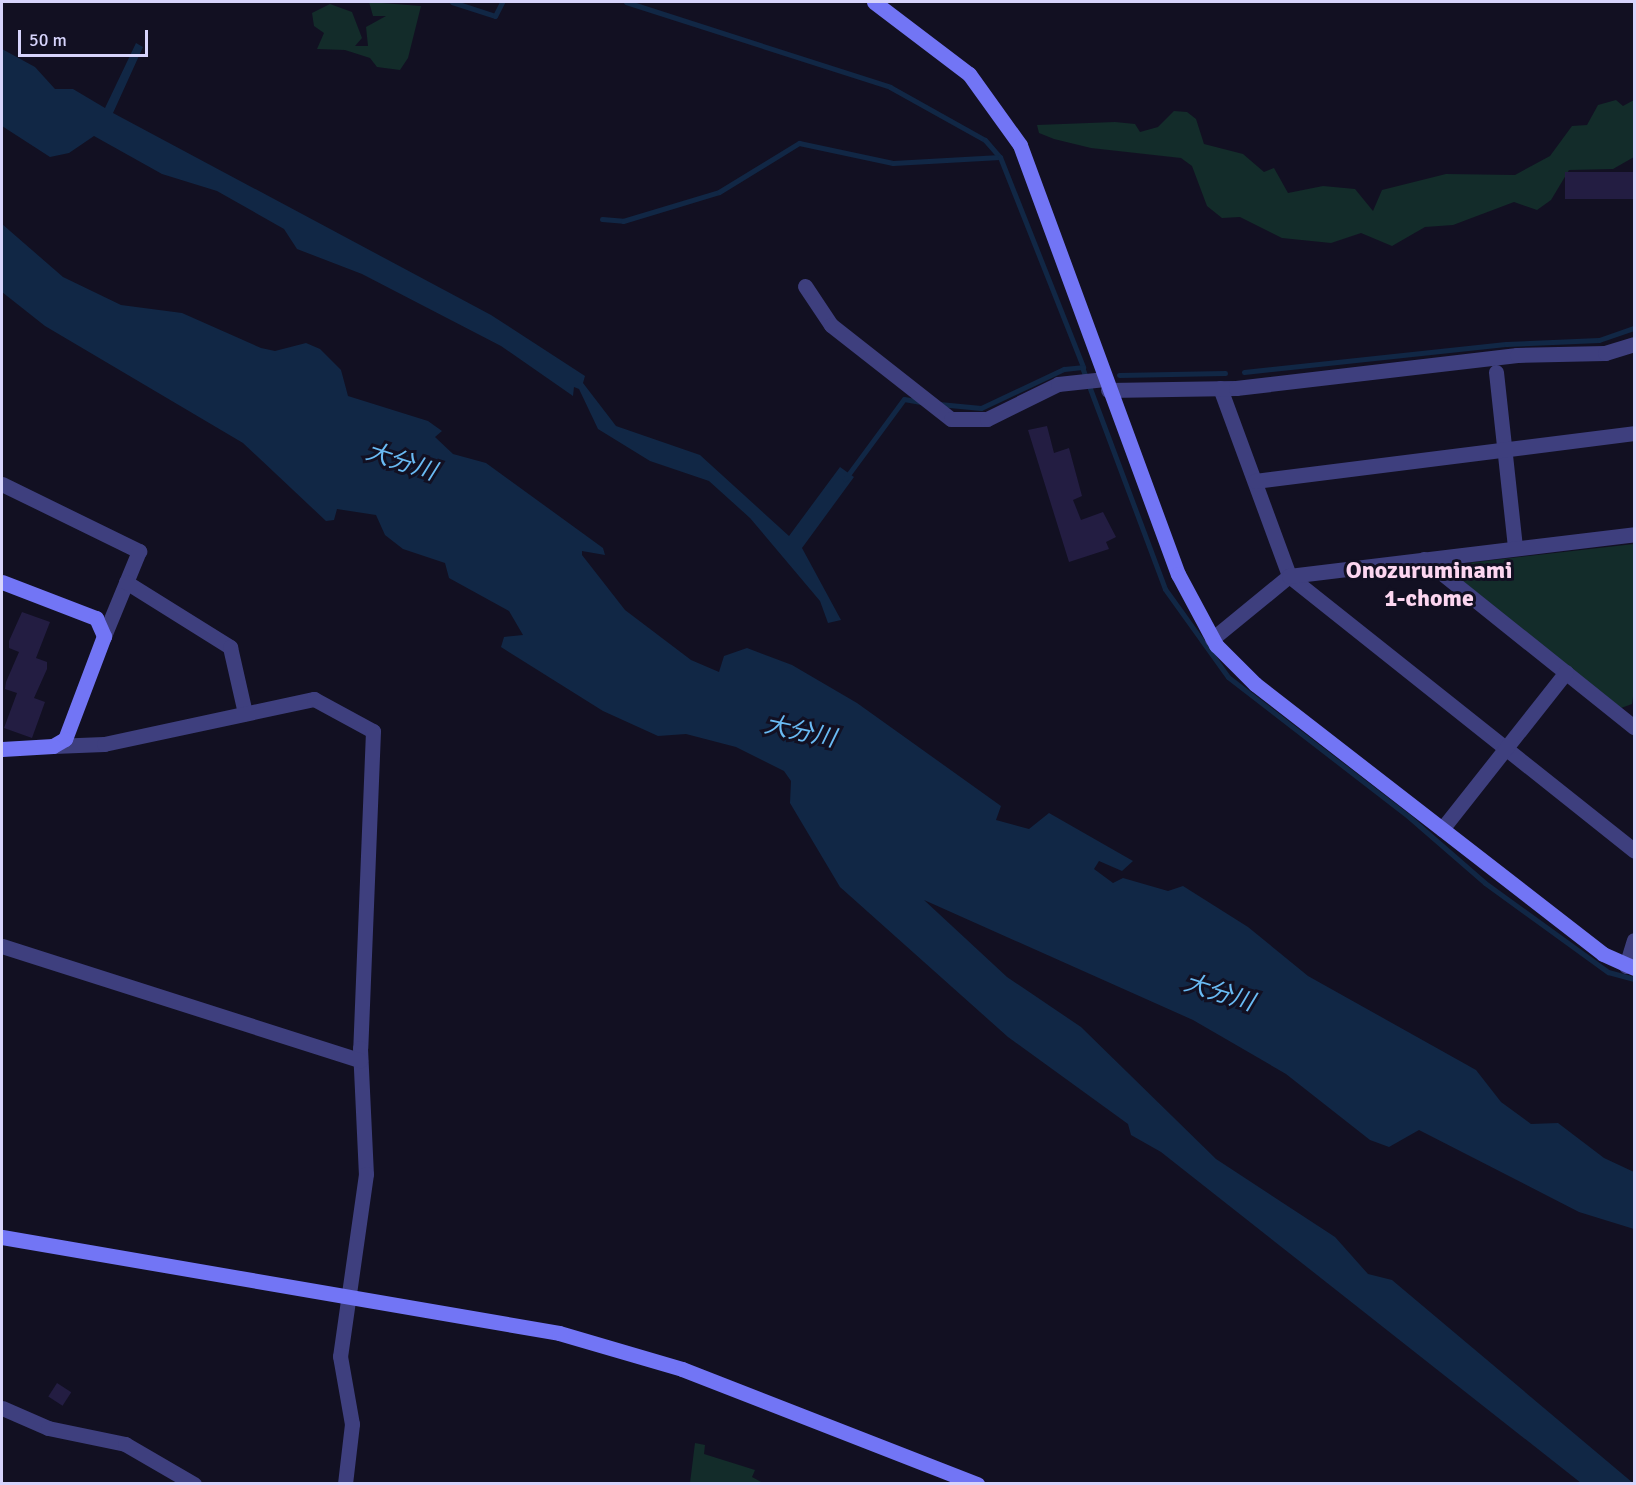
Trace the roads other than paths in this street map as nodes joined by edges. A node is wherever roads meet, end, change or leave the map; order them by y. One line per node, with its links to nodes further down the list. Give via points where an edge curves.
1 (874, 2): 5 (street, via 956,62 1005,118 1042,193)
2 (805, 286): 5 (street, via 837,330 951,419 987,419 1058,384)
3 (1635, 344): 6 (street, via 1605,353 1517,355)
4 (1496, 372): 8 (street)
5 (1106, 385): 6 (street); 18 (street, via 1185,593)
6 (1220, 388): 9 (street)
7 (1635, 433): 8 (street)
8 (1505, 449): 9 (street); 12 (street)
9 (1255, 480): 14 (street)
10 (2, 484): 16 (street, via 139,551)
11 (1635, 534): 12 (street)
12 (1515, 548): 13 (street)
13 (1424, 559): 14 (street); 19 (street)
14 (1289, 576): 18 (street); 24 (street)
15 (2, 582): 17 (street, via 96,618)
16 (126, 582): 17 (street); 20 (street, via 230,647)
17 (104, 636): 22 (street, via 69,733)
18 (1212, 639): 25 (street, via 1248,678)
19 (1566, 672): 21 (street); 24 (street)
20 (245, 713): 22 (street, via 104,744); 30 (street, via 320,700 374,731)
21 (1635, 727)
22 (53, 746): 23 (street)
23 (2, 749)
24 (1505, 749): 25 (street); 26 (street)
25 (1442, 829): 29 (street, via 1603,954)
26 (1635, 850)
27 (1635, 940): 29 (street)
28 (2, 946): 30 (street)
29 (1630, 967)
30 (360, 1060): 32 (street, via 366,1174)
31 (2, 1238): 32 (street)
32 (351, 1295): 35 (street, via 341,1346 351,1424); 36 (street, via 524,1324 627,1352)
33 (2, 1408): 34 (street, via 48,1428 125,1444)
34 (194, 1484)
35 (345, 1484)
36 (977, 1484)

